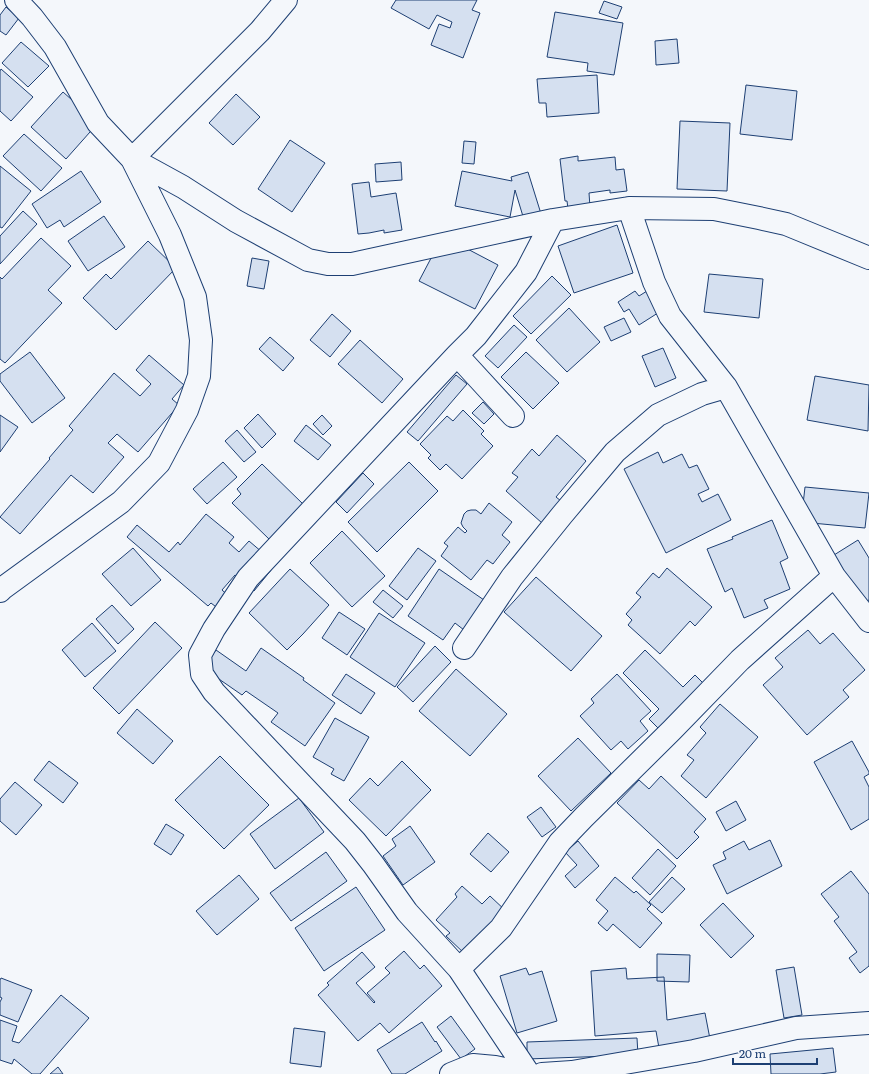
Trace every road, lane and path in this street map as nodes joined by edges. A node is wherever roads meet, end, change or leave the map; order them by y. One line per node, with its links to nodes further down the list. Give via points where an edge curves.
1 (16, 0): 3 (street, via 54,47 98,123)
2 (286, 0): 3 (street, via 260,31)
3 (132, 159): 5 (street, via 236,221 308,260 328,264 352,264); 11 (street, via 170,235 196,297 201,340 199,376 187,410 159,463 121,502)
4 (629, 208): 5 (street); 6 (street, via 714,209 744,215 786,224); 8 (street, via 654,282 670,316)
5 (554, 220): 7 (street, via 526,272 476,336)
6 (869, 257)
7 (457, 355): 9 (street); 14 (street, via 248,578 200,655 202,674 214,692 355,841 407,912)
8 (726, 387): 10 (street); 13 (street, via 702,394 658,416 615,452 512,577)
9 (513, 416)
10 (834, 576): 12 (street); 14 (street, via 740,660 560,842 501,928)
11 (0, 591)
12 (869, 621)
13 (464, 648)
14 (459, 969): 18 (street)
15 (869, 1023): 19 (street, via 796,1028 694,1051 572,1072)
16 (451, 1074): 17 (street, via 472,1065)
17 (526, 1074)
18 (529, 1074)
19 (542, 1074)

